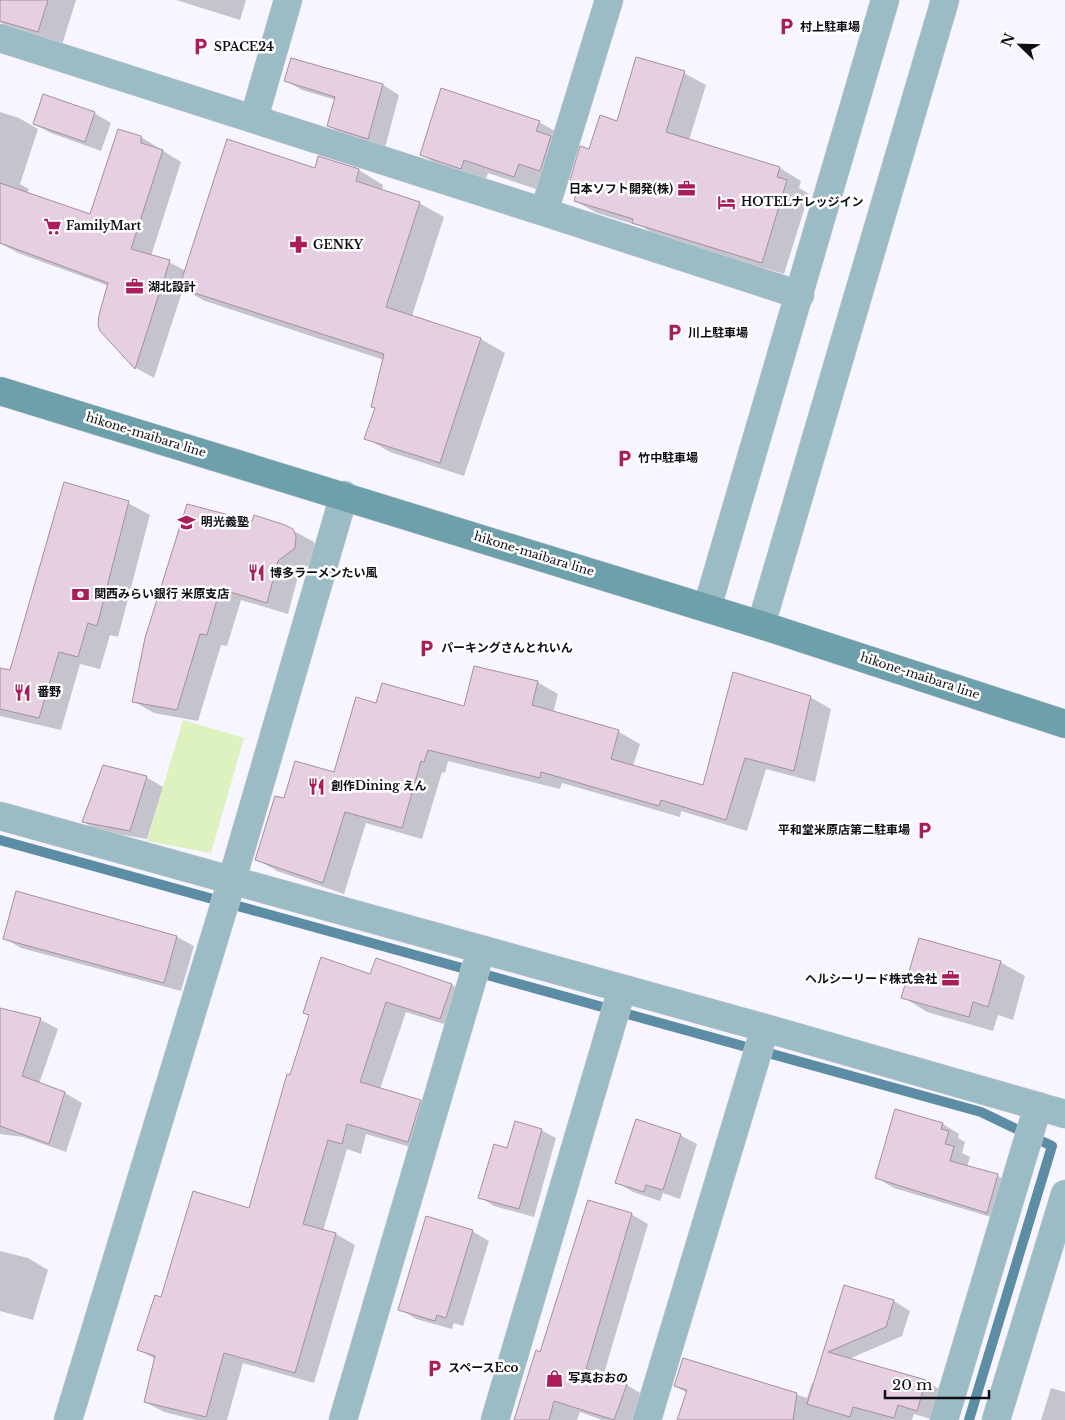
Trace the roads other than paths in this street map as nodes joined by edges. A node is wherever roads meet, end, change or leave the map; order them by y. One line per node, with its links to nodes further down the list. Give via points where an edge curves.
1 (288, 0): 6 (street)
2 (609, 0): 7 (street)
3 (885, 0): 8 (street)
4 (945, 0): 12 (street)
5 (0, 38): 6 (street)
6 (254, 118): 7 (street)
7 (544, 212): 8 (street)
8 (800, 295): 11 (street)
9 (0, 391): 10 (main road, hikone-maibara line)
10 (344, 495): 11 (main road, hikone-maibara line); 15 (street)
11 (707, 608): 12 (main road, hikone-maibara line)
12 (761, 625): 13 (main road, hikone-maibara line)
13 (1065, 724)
14 (0, 816): 15 (street)
15 (230, 886): 16 (street); 22 (street)
16 (477, 966): 17 (street); 23 (street)
17 (617, 1005): 18 (street); 24 (street)
18 (760, 1044): 19 (street); 25 (street)
19 (1038, 1106): 20 (street); 26 (street)
20 (1065, 1114)
21 (1065, 1194): 27 (street)
22 (68, 1420)
23 (343, 1420)
24 (495, 1420)
25 (647, 1420)
26 (944, 1420)
27 (996, 1420)

